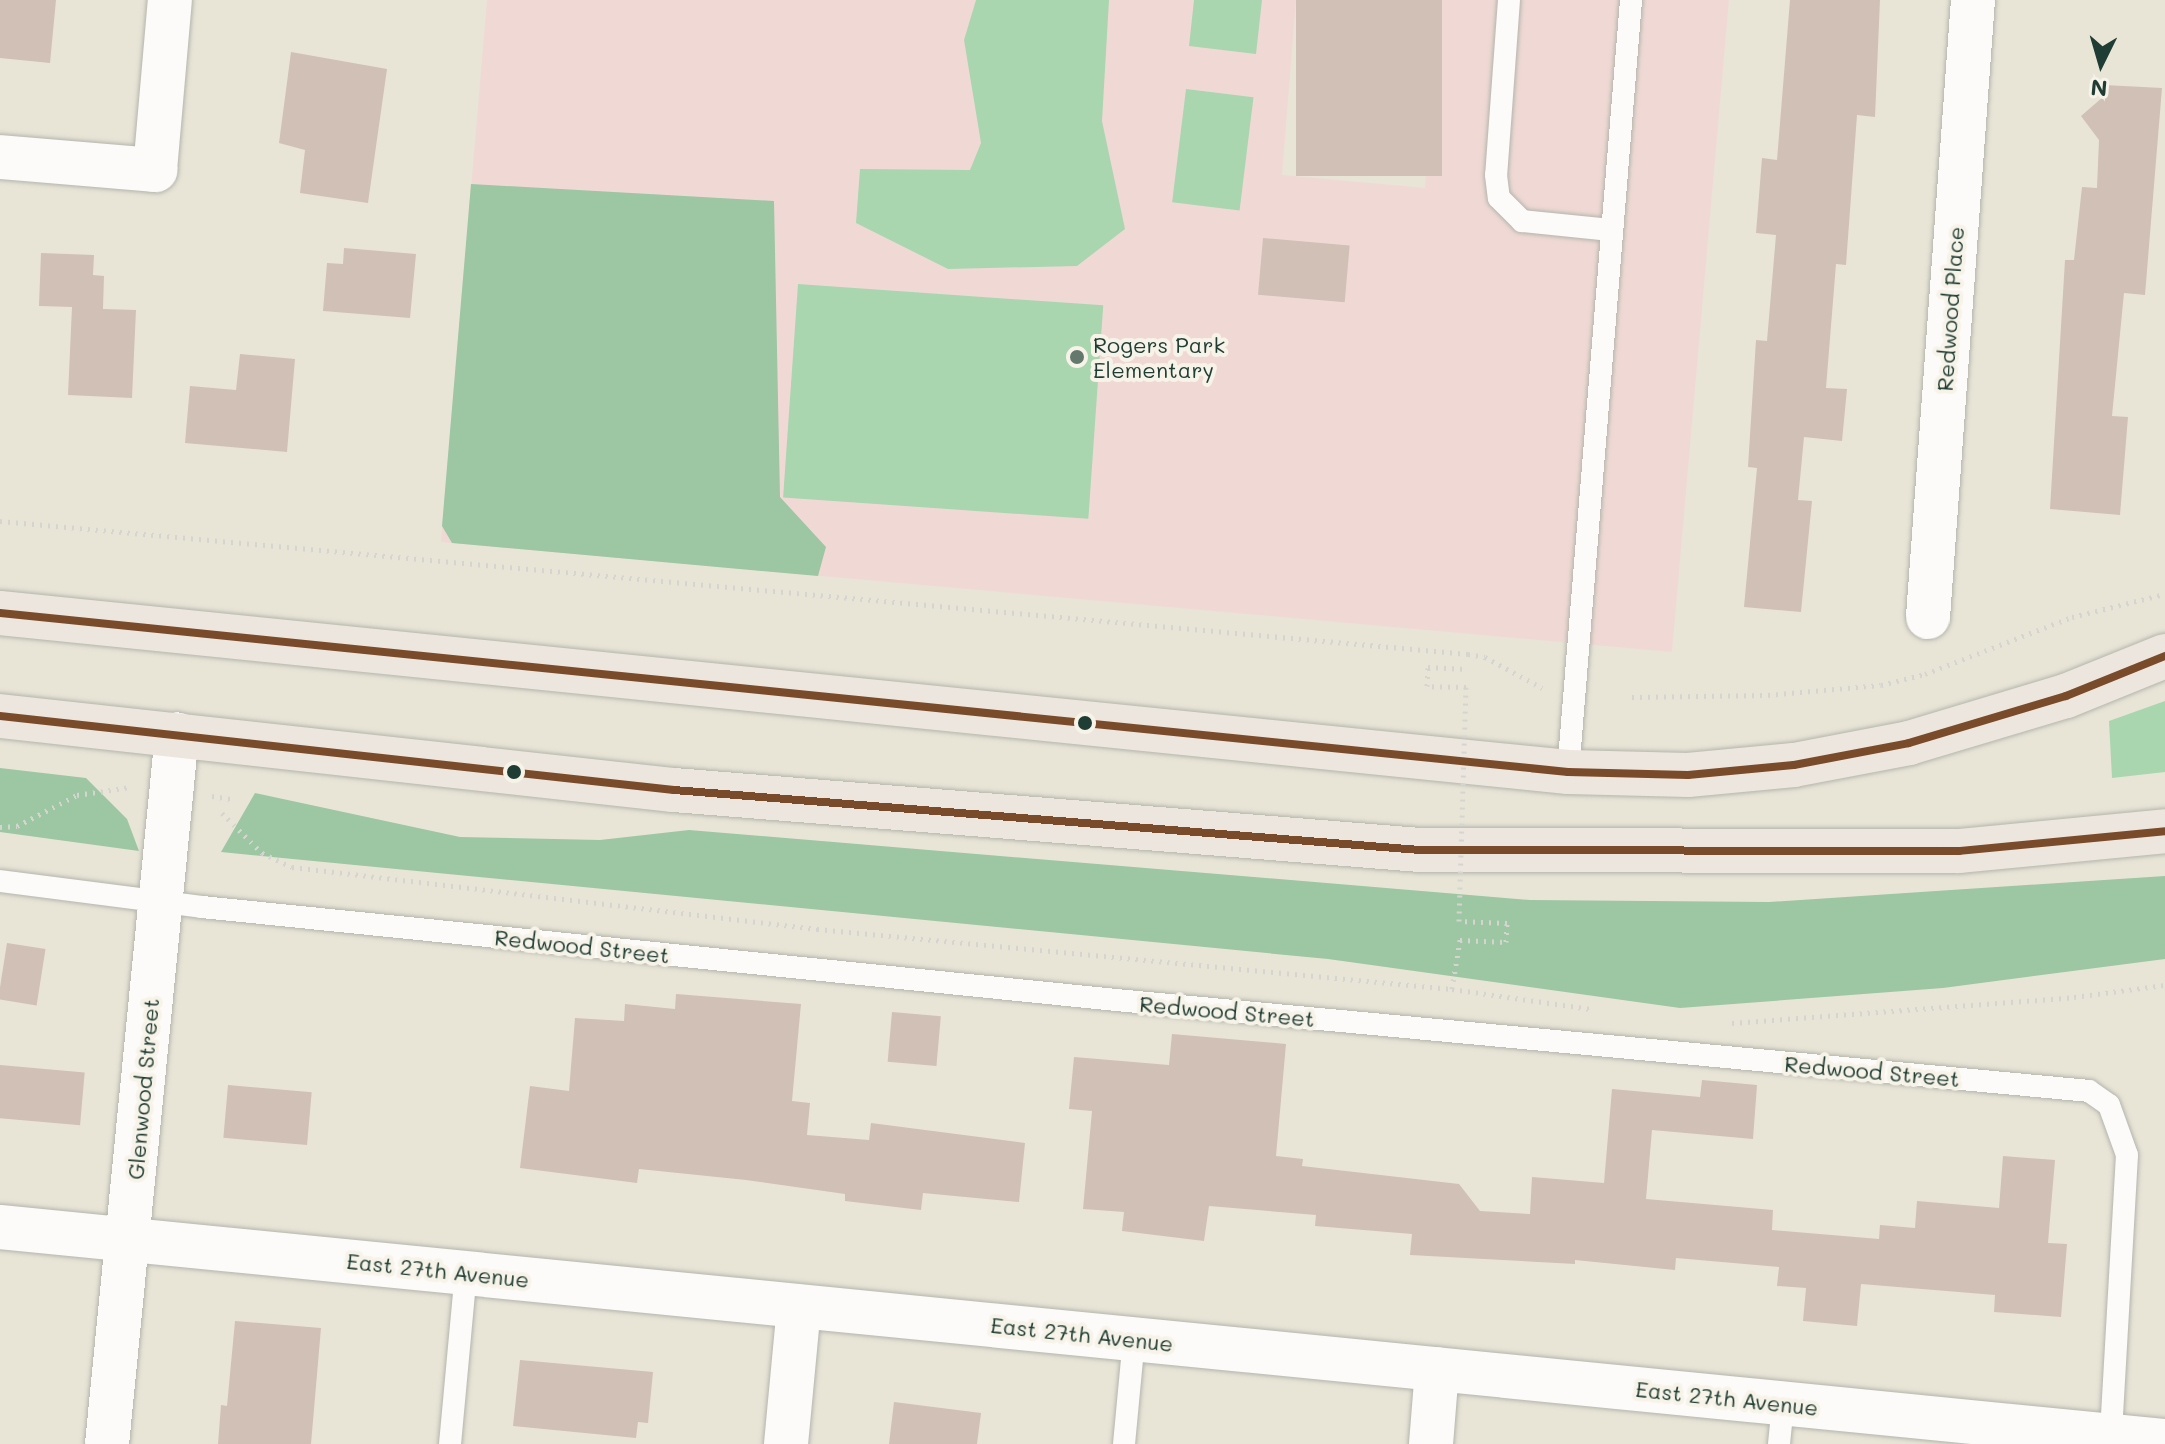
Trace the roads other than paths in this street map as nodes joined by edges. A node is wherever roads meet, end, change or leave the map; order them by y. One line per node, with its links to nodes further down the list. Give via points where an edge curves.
1 (170, 0): 5 (street, via 155,170)
2 (1509, 0): 6 (lane, via 1496,175 1499,198 1522,221)
3 (1631, 0): 6 (lane)
4 (1973, 0): 8 (street, Redwood Place)
5 (0, 157)
6 (1610, 230): 12 (lane)
7 (0, 613): 12 (main road)
8 (1928, 617)
9 (2165, 656): 12 (main road, via 2066,696 1909,743 1794,765 1688,775)
10 (0, 716): 11 (main road)
11 (177, 734): 13 (main road, via 674,790 1420,850 1959,851); 15 (street, Glenwood Street)
12 (1568, 772)
13 (2165, 831)
14 (0, 881): 15 (lane, Redwood Street)
15 (160, 899): 17 (street, Glenwood Street); 23 (lane, Redwood Street, via 1116,1000 2089,1091 2109,1105 2127,1155)
16 (0, 1227): 17 (street, East 27th Avenue)
17 (130, 1240): 18 (street, East 27th Avenue); 25 (street, Glenwood Street)
18 (466, 1273): 19 (street, East 27th Avenue); 26 (lane)
19 (799, 1307): 20 (street, East 27th Avenue); 27 (street)
20 (1134, 1339): 21 (street, East 27th Avenue); 28 (lane)
21 (1437, 1369): 22 (street, East 27th Avenue); 29 (street)
22 (1781, 1424): 23 (street, East 27th Avenue)
23 (2110, 1440): 24 (street, East 27th Avenue)
24 (2165, 1441)
25 (107, 1444)
26 (450, 1444)
27 (786, 1444)
28 (1124, 1444)
29 (1431, 1444)

